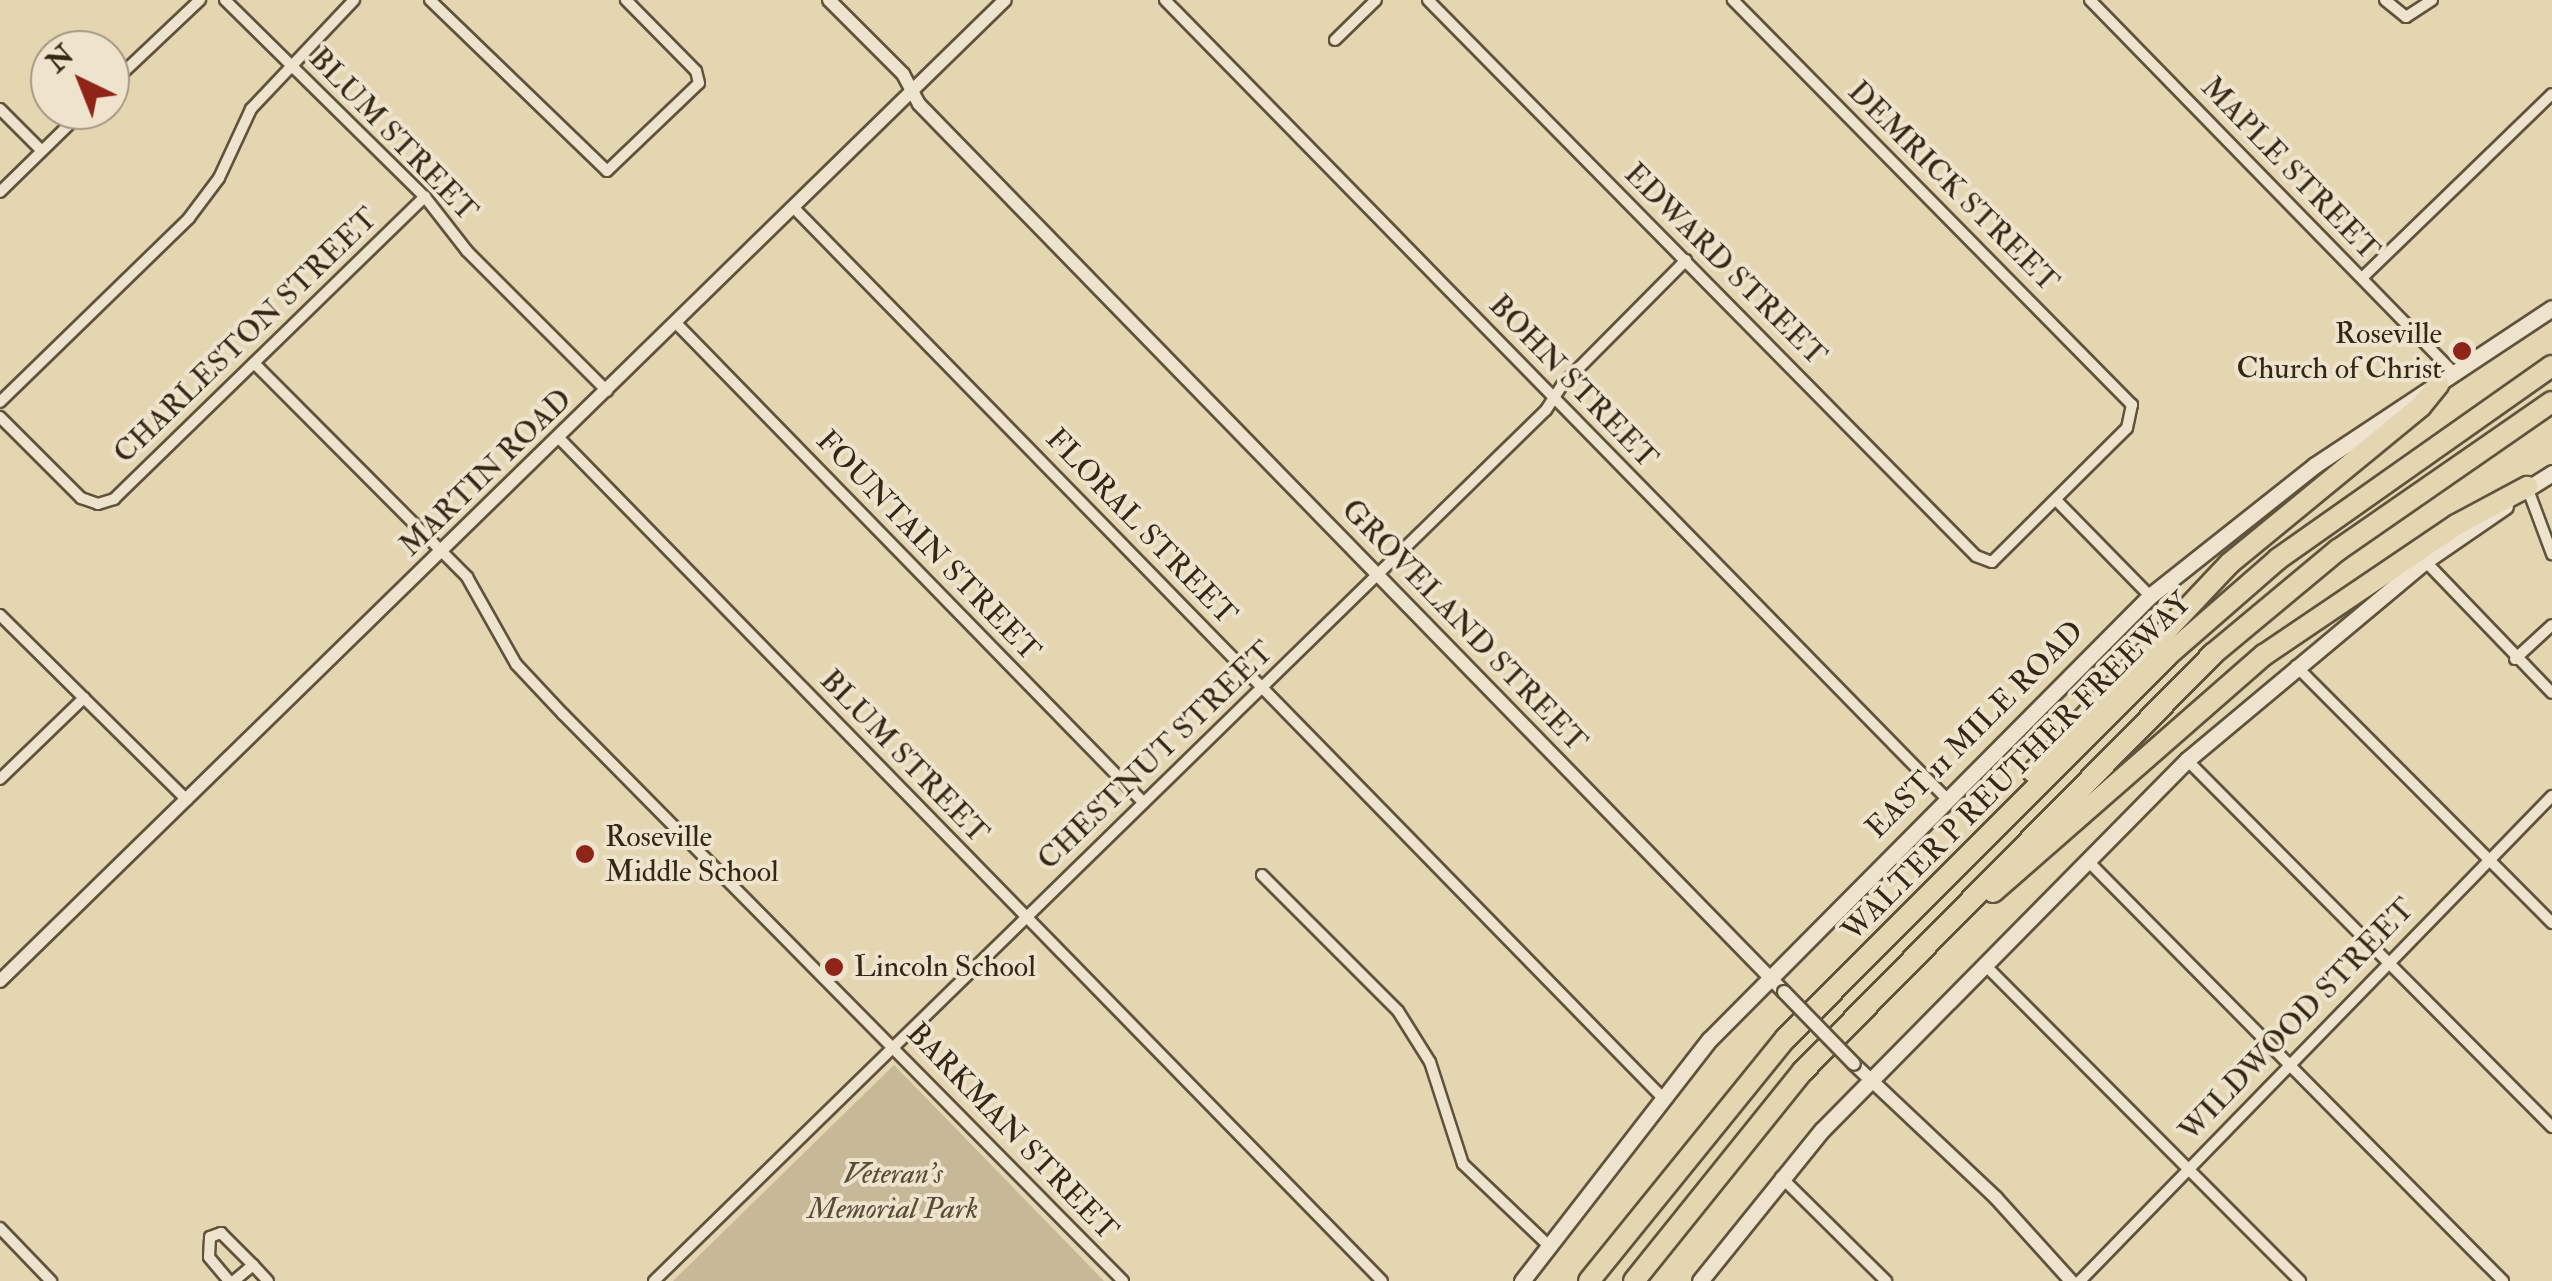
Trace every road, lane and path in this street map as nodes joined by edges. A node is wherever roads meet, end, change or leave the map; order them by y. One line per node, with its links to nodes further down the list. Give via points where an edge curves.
1 (200, 0): 17 (street)
2 (225, 0): 16 (street, BLUM STREET)
3 (354, 0): 16 (street)
4 (430, 0): 5 (street, via 597,167 618,167 700,80)
5 (626, 0)
6 (829, 0): 18 (street, GROVELAND STREET)
7 (1005, 0): 18 (street, MARTIN ROAD)
8 (1165, 0): 34 (street, BOHN STREET)
9 (1376, 0): 15 (street)
10 (1428, 0): 26 (street, EDWARD STREET)
11 (1733, 0): 41 (street, DEMRICK STREET, via 2134,412 2127,428)
12 (2090, 0): 27 (street, MAPLE STREET)
13 (2385, 0): 14 (street, via 2406,17)
14 (2432, 0)
15 (1335, 40)
16 (290, 63): 24 (street, BLUM STREET); 35 (street, via 251,109 219,178 189,218)
17 (130, 66)
18 (915, 91): 25 (street, MARTIN ROAD); 45 (street, GROVELAND STREET, via 920,104)
19 (2552, 94): 27 (street)
20 (0, 110): 22 (street)
21 (64, 130): 22 (street)
22 (42, 151): 23 (street)
23 (0, 192)
24 (425, 197): 30 (street, CHARLESTON STREET); 33 (street, BLUM STREET, via 467,251)
25 (795, 209): 29 (street, MARTIN ROAD); 51 (street, FLORAL STREET)
26 (1686, 260): 34 (street, CHESTNUT STREET); 41 (street, EDWARD STREET, via 1986,563)
27 (2362, 278): 32 (street, MAPLE STREET)
28 (2552, 308): 32 (main road, EAST 11 MILE ROAD)
29 (676, 323): 33 (street, MARTIN ROAD); 59 (street, FOUNTAIN STREET)
30 (254, 363): 37 (street, CHARLESTON STREET, via 114,499 98,504 81,498); 42 (street, BARKMAN STREET)
31 (2552, 366): 62 (highway, WALTER P REUTHER FREEWAY, via 2226,601)
32 (2447, 378): 46 (main road, EAST 11 MILE ROAD, via 2264,502); 62 (highway, via 2230,563 2011,797)
33 (606, 391): 38 (street, MARTIN ROAD)
34 (1554, 398): 45 (street, CHESTNUT STREET); 57 (street, BOHN STREET)
35 (0, 402)
36 (2552, 402): 70 (highway, WALTER P REUTHER FREEWAY, via 2338,550 2242,628)
37 (0, 417)
38 (559, 438): 42 (street, MARTIN ROAD); 64 (street, BLUM STREET)
39 (2552, 472): 40 (main road)
40 (2527, 488): 43 (street); 44 (main road); 70 (highway, via 2456,525 2264,655 1997,888 1891,994)
41 (2056, 500): 46 (street)
42 (442, 550): 58 (street, MARTIN ROAD); 71 (street, BARKMAN STREET, via 467,577 516,664)
43 (2552, 554)
44 (2425, 562): 49 (street); 50 (main road)
45 (1378, 574): 51 (street, CHESTNUT STREET); 68 (street, GROVELAND STREET)
46 (2150, 596): 57 (main road, EAST 11 MILE ROAD)
47 (0, 615): 53 (street)
48 (2552, 625): 49 (street)
49 (2515, 659): 52 (street)
50 (2296, 666): 54 (main road); 61 (street)
51 (1262, 687): 59 (street, CHESTNUT STREET); 74 (street, FLORAL STREET)
52 (2552, 693)
53 (84, 698): 55 (street); 58 (street)
54 (2186, 760): 60 (main road); 66 (street)
55 (0, 779)
56 (2552, 796): 61 (street, WILDWOOD STREET)
57 (1946, 798): 68 (main road, EAST 11 MILE ROAD)
58 (187, 800): 69 (street, MARTIN ROAD)
59 (1144, 803): 64 (street, CHESTNUT STREET)
60 (2087, 860): 67 (main road); 72 (street)
61 (2490, 860): 65 (street); 66 (street, WILDWOOD STREET)
62 (1959, 865): 88 (highway, WALTER P REUTHER FREEWAY, via 1737,1092)
63 (1262, 875): 79 (street, via 1398,1010 1430,1062 1463,1164)
64 (1026, 917): 71 (street, CHESTNUT STREET); 86 (street, BLUM STREET)
65 (2552, 923)
66 (2390, 962): 72 (street, WILDWOOD STREET); 75 (street)
67 (1984, 964): 73 (main road); 76 (street)
68 (1769, 976): 73 (street, GROVELAND STREET, bridge); 74 (main road, EAST 11 MILE ROAD)
69 (0, 981)
70 (1853, 1018): 89 (highway, WALTER P REUTHER FREEWAY, via 1752,1128)
71 (894, 1047): 84 (street, CHESTNUT STREET); 85 (street, BARKMAN STREET)
72 (2290, 1064): 76 (street, WILDWOOD STREET); 95 (street)
73 (1870, 1080): 77 (main road); 92 (street, GROVELAND STREET, via 1996,1198)
74 (1661, 1096): 79 (main road, EAST 11 MILE ROAD)
75 (2552, 1127)
76 (2188, 1168): 93 (street, WILDWOOD STREET); 94 (street)
77 (1781, 1177): 90 (main road); 91 (street)
78 (0, 1228): 81 (street)
79 (1549, 1246): 87 (main road, EAST 11 MILE ROAD)
80 (252, 1264): 82 (street); 82 (street, via 221,1233 210,1236 208,1257); 83 (street)
81 (51, 1281)
82 (232, 1281)
83 (268, 1281)
84 (654, 1281)
85 (1123, 1281)
86 (1382, 1281)
87 (1522, 1281)
88 (1589, 1281)
89 (1634, 1281)
90 (1700, 1281)
91 (1886, 1281)
92 (2071, 1281)
93 (2080, 1281)
94 (2300, 1281)
95 (2503, 1281)

